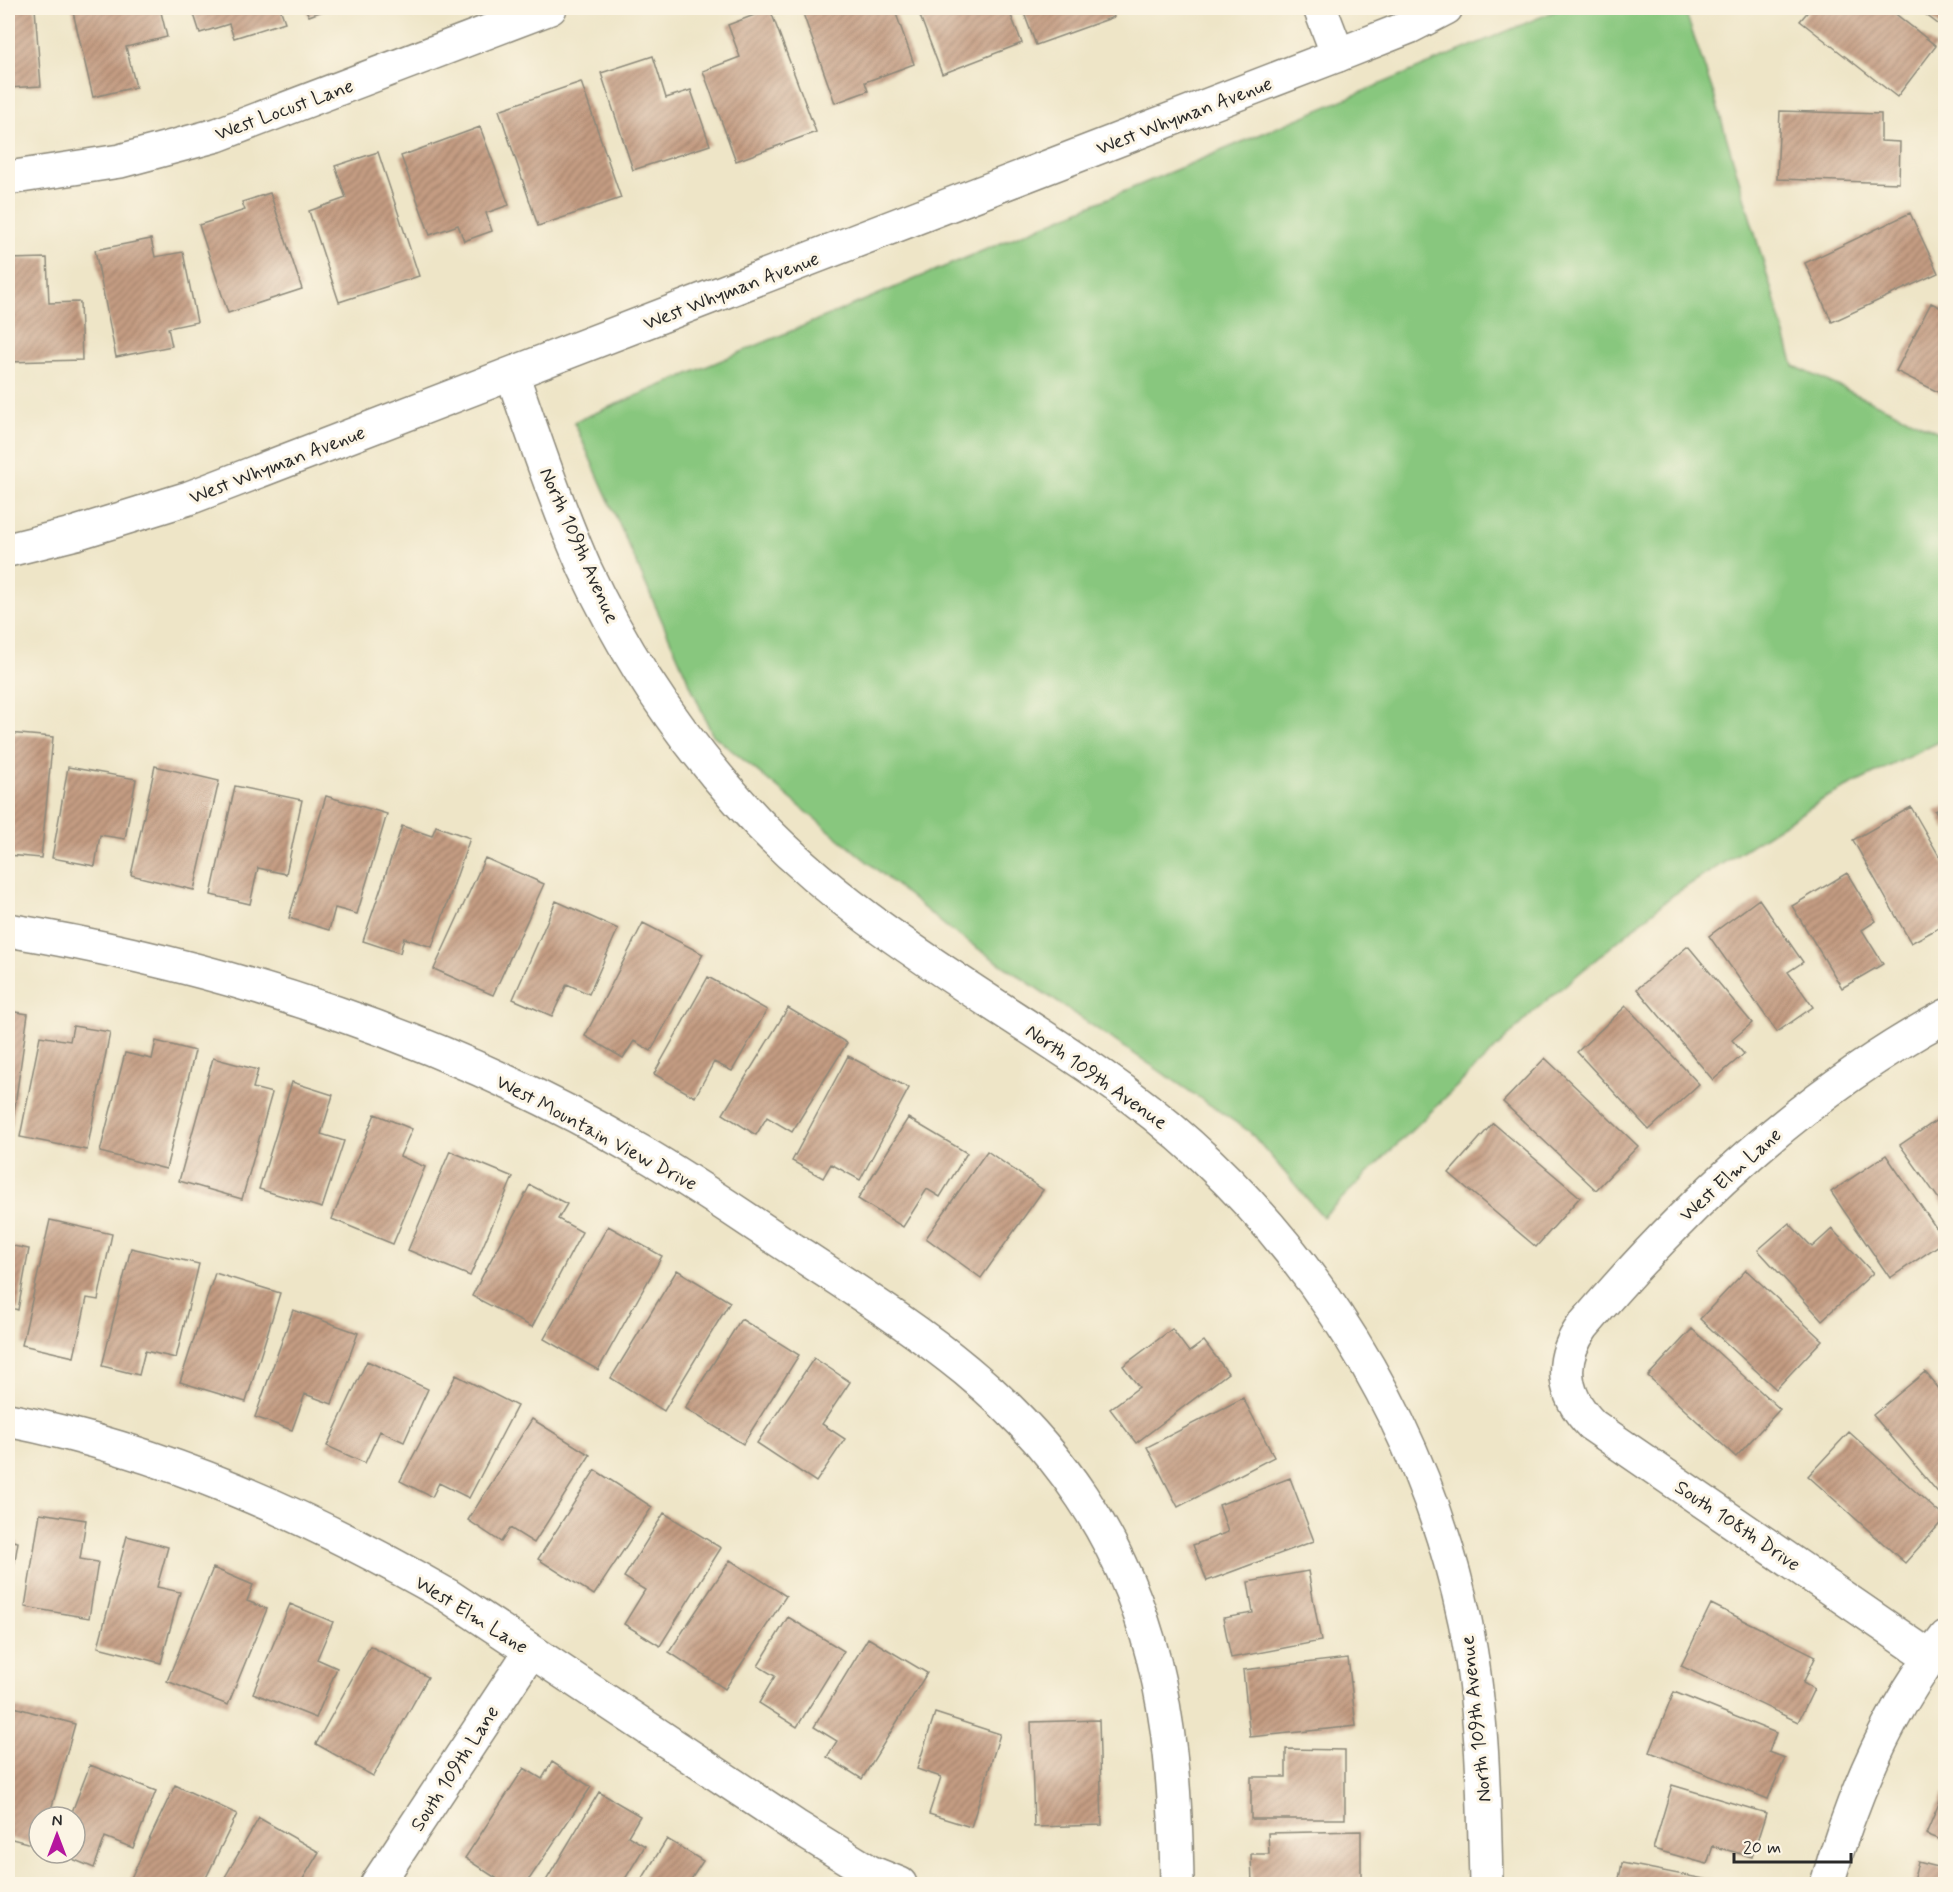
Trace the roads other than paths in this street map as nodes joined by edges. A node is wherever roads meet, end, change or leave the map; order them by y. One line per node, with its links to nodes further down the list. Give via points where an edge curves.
1 (550, 8): 5 (street, West Locust Lane, via 217,135 120,161)
2 (1320, 8): 4 (street)
3 (1446, 8): 4 (street, West Whyman Avenue)
4 (1338, 55): 6 (street, West Whyman Avenue)
5 (8, 178)
6 (512, 374): 7 (street, West Whyman Avenue, via 189,498); 17 (street, North 109th Avenue, via 570,534 612,621 675,723 742,807 802,866 868,918 1103,1077 1170,1128 1260,1215 1342,1323 1411,1453 1453,1568 1475,1678 1483,1770)
7 (8, 550)
8 (8, 930): 16 (street, West Mountain View Drive, via 135,954 316,1005 487,1073 641,1152 913,1328 990,1388 1022,1420 1083,1499 1107,1540 1144,1626 1166,1713 1176,1795)
9 (1946, 1016): 10 (street, West Elm Lane, via 1836,1086 1779,1129 1701,1198 1573,1339 1566,1358)
10 (1565, 1378): 12 (street, South 108th Drive, via 1579,1412 1592,1425)
11 (8, 1420): 13 (street, West Elm Lane, via 145,1456 267,1502 387,1561)
12 (1938, 1647): 18 (street, via 1901,1703 1864,1777)
13 (531, 1651): 14 (street, South 109th Lane); 15 (street, West Elm Lane, via 795,1826 870,1872)
14 (377, 1884)
15 (900, 1884)
16 (1177, 1884)
17 (1486, 1884)
18 (1827, 1884)

